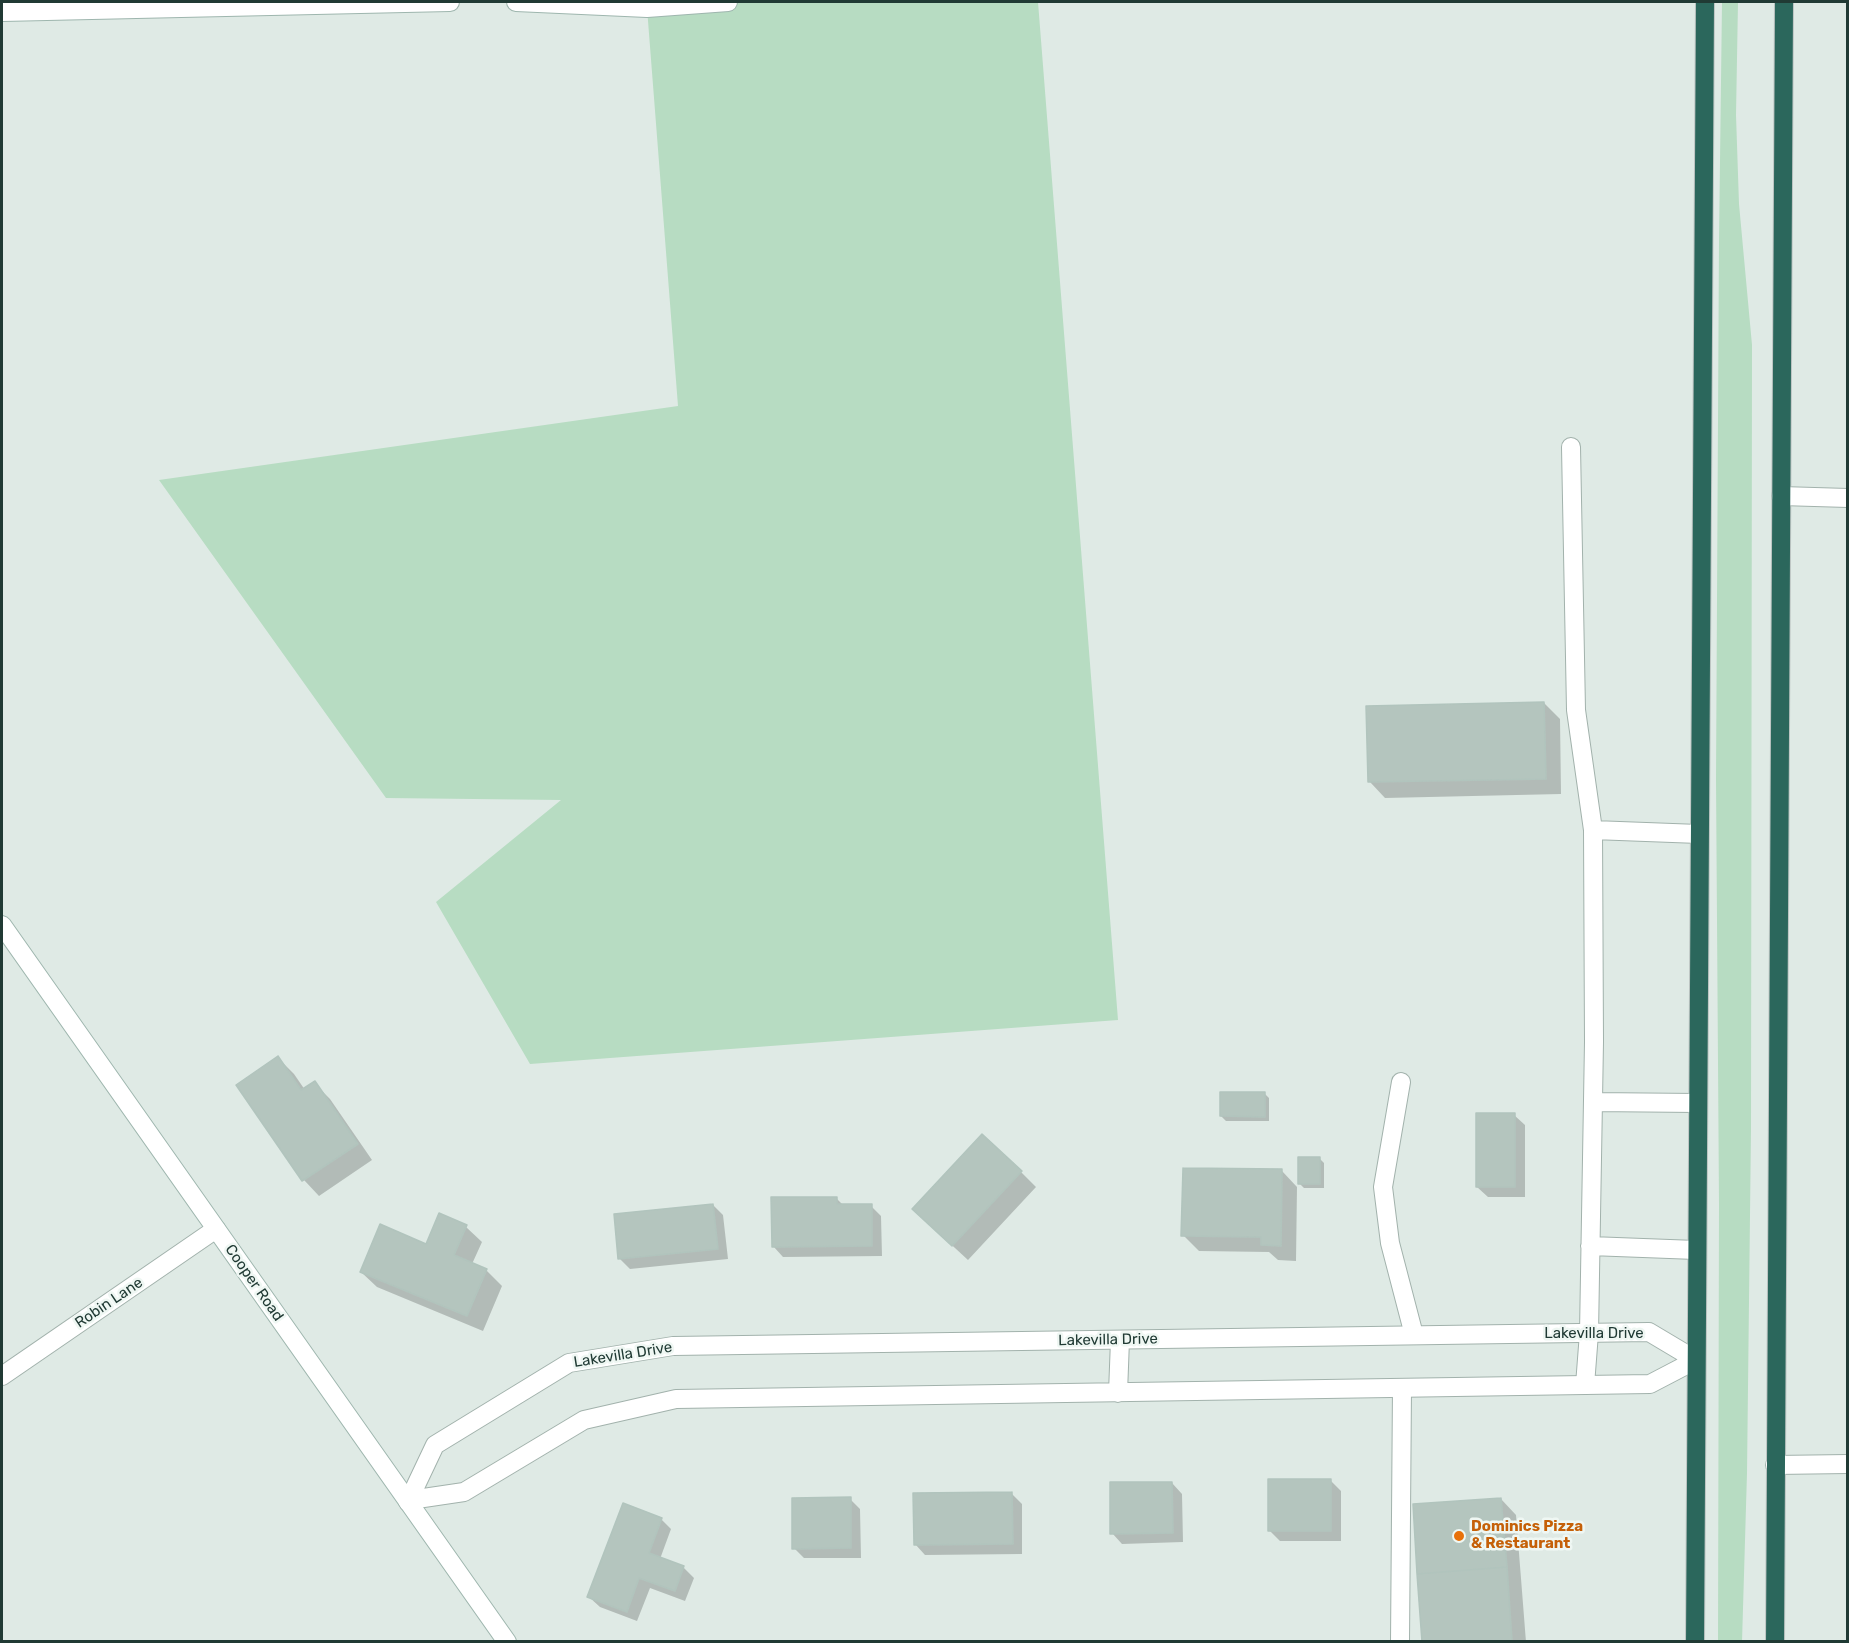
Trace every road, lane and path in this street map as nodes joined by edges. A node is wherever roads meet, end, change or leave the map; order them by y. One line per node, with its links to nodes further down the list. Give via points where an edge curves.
1 (450, 2): 6 (street)
2 (516, 2): 3 (street, via 647,8)
3 (728, 2)
4 (1705, 2): 11 (highway)
5 (1784, 2): 8 (highway)
6 (2, 12)
7 (1571, 447): 10 (street, via 1576,710)
8 (1780, 496): 9 (street); 28 (highway)
9 (1848, 498)
10 (1593, 830): 11 (street); 14 (street)
11 (1699, 834): 15 (highway)
12 (2, 925): 16 (street, Cooper Road)
13 (1401, 1082): 20 (street, via 1383,1187 1390,1243)
14 (1593, 1102): 15 (street); 17 (street)
15 (1697, 1103): 18 (highway)
16 (216, 1229): 23 (street, Robin Lane); 29 (street, Cooper Road)
17 (1590, 1246): 18 (street); 19 (street)
18 (1696, 1250): 22 (highway)
19 (1589, 1333): 20 (street, Lakevilla Drive); 22 (street, Lakevilla Drive, via 1649,1332); 24 (street)
20 (1414, 1335): 21 (street, Lakevilla Drive)
21 (1120, 1340): 26 (street); 29 (street, Lakevilla Drive, via 673,1346 568,1363 435,1445)
22 (1696, 1360): 24 (street, via 1650,1384); 32 (highway)
23 (2, 1376)
24 (1585, 1385): 25 (street)
25 (1402, 1388): 26 (street); 31 (street)
26 (1118, 1393): 29 (street, via 676,1399 584,1420 464,1492)
27 (1848, 1464): 28 (street)
28 (1775, 1465): 33 (highway)
29 (409, 1501): 30 (street, Cooper Road)
30 (507, 1641)
31 (1400, 1641)
32 (1695, 1641)
33 (1774, 1641)

